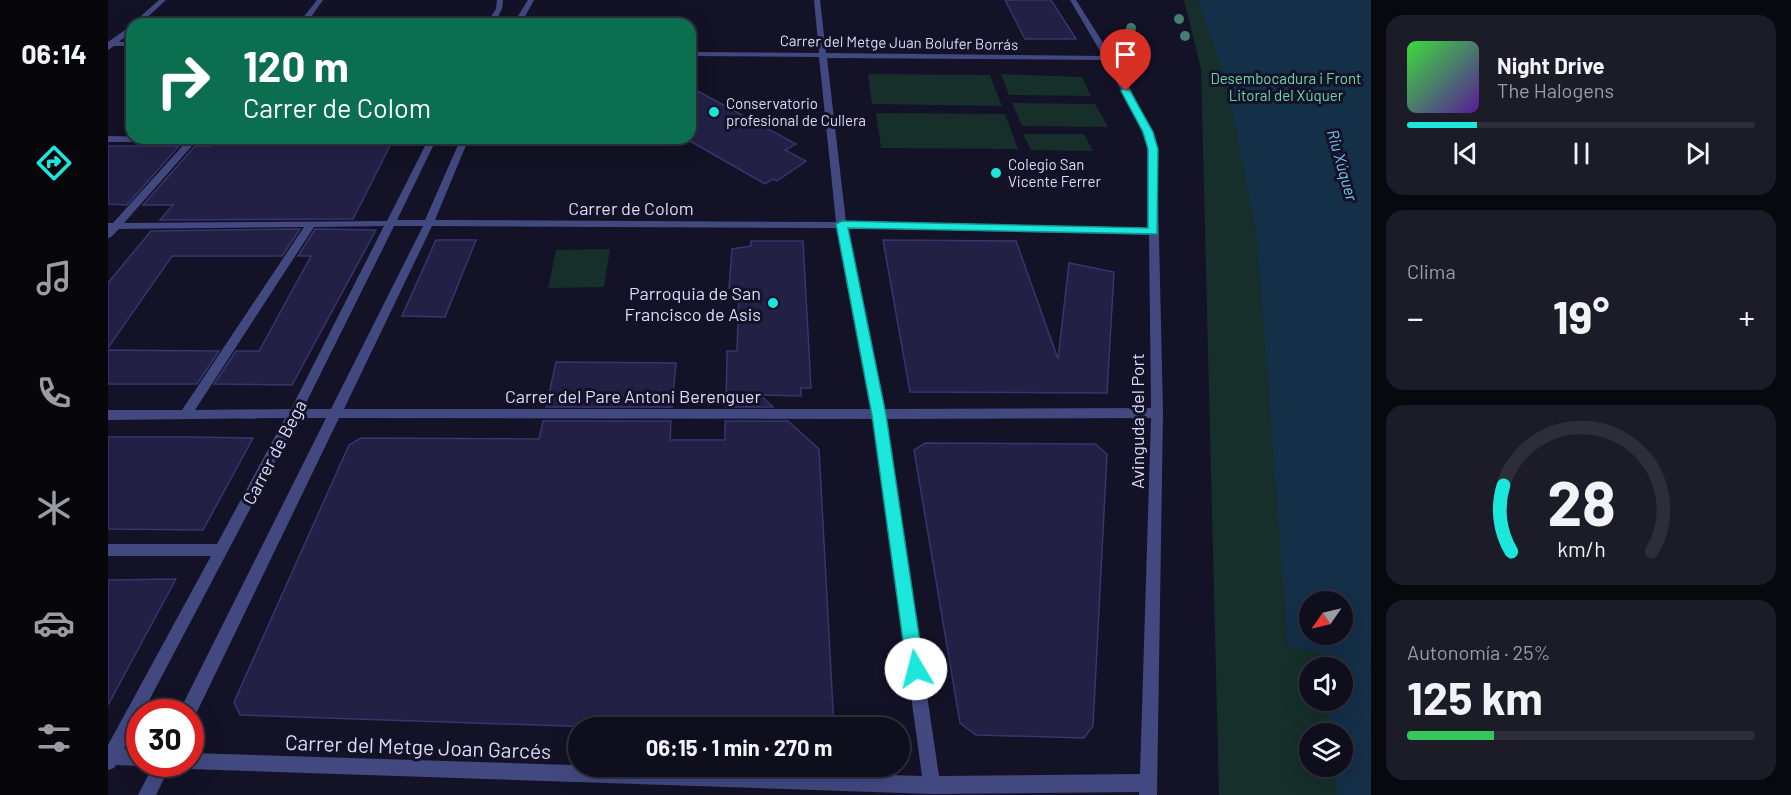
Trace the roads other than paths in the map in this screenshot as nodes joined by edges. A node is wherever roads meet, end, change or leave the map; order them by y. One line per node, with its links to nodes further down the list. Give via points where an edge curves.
1 (164, 0): 7 (street)
2 (320, 0): 8 (street)
3 (500, 0): 9 (street)
4 (531, 0): 10 (street)
5 (817, 0): 15 (street)
6 (1073, 0): 16 (street, Avinguda del Port)
7 (143, 18)
8 (306, 18)
9 (494, 18)
10 (520, 18)
11 (126, 32): 13 (street)
12 (126, 44): 13 (street)
13 (110, 45)
14 (696, 54): 15 (street, Carrer del Metge Juan Bolufer Borrás)
15 (823, 54): 16 (street, Carrer del Metge Juan Bolufer Borrás); 25 (street)
16 (1108, 58): 27 (street, Avinguda del Port, via 1148,132 1153,149)
17 (108, 139): 18 (street)
18 (126, 139)
19 (189, 144): 26 (street)
20 (430, 144): 22 (street, Carrer de Bega)
21 (462, 144): 24 (street, Carrer de Bega)
22 (393, 222): 23 (street, Carrer de Colom); 24 (street, Carrer de Colom); 29 (street, Carrer de Bega)
23 (312, 223): 26 (street, Carrer de Colom); 31 (street)
24 (429, 223): 25 (street, Carrer de Colom); 30 (street, Carrer de Bega)
25 (842, 224): 27 (street, Carrer de Colom); 34 (street)
26 (112, 226): 28 (street)
27 (1154, 232): 32 (street, Avinguda del Port)
28 (108, 236)
29 (295, 412): 30 (street, Carrer del Pare Antoni Berenguer); 31 (street, Carrer del Pare Antoni Berenguer); 36 (street, Carrer de Bega)
30 (335, 412): 34 (street, Carrer del Pare Antoni Berenguer); 37 (street, Carrer de Bega)
31 (186, 414): 33 (street, Carrer del Pare Antoni Berenguer)
32 (1157, 414): 34 (street, Carrer del Pare Antoni Berenguer); 43 (street, Avinguda del Port)
33 (108, 415)
34 (879, 415): 42 (street)
35 (108, 550): 36 (street)
36 (221, 550): 38 (street, Carrer de Bega)
37 (194, 699)
38 (109, 758): 39 (street)
39 (126, 758)
40 (204, 761): 42 (street, Carrer del Metge Joan Garcés)
41 (156, 777): 44 (street)
42 (932, 785): 43 (street, Carrer del Metge Joan Garcés)
43 (1148, 789)
44 (147, 795)

